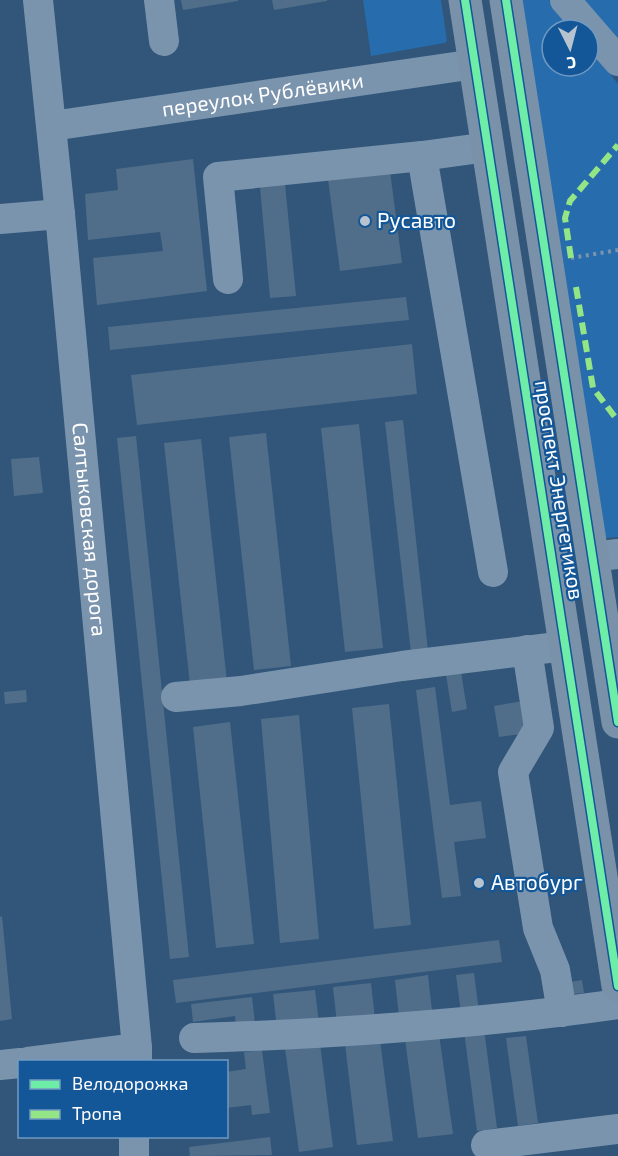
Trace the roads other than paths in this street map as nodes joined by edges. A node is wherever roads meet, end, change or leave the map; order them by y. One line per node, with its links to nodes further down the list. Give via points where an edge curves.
1 (38, 0): 9 (street, Салтыковская дорога)
2 (159, 0): 6 (street)
3 (465, 0): 8 (main road, проспект Энергетиков)
4 (506, 0): 15 (main road, проспект Энергетиков)
5 (565, 0): 7 (street)
6 (164, 41)
7 (618, 62)
8 (475, 64): 9 (street, переулок Рублёвики); 10 (main road, проспект Энергетиков)
9 (52, 126): 12 (street, Салтыковская дорога)
10 (488, 147): 11 (street); 17 (main road, проспект Энергетиков)
11 (422, 156): 14 (street, via 218,177); 16 (street)
12 (60, 214): 13 (street); 25 (street, Салтыковская дорога)
13 (0, 219)
14 (228, 279)
15 (605, 555): 20 (main road, проспект Энергетиков)
16 (493, 573)
17 (565, 646): 18 (street); 21 (main road, проспект Энергетиков)
18 (527, 650): 19 (street); 23 (street, via 539,728 513,772 538,928 555,970)
19 (176, 697)
20 (618, 722)
21 (618, 986)
22 (618, 1004): 23 (street)
23 (562, 1012): 24 (street, via 331,1033)
24 (194, 1038)
25 (137, 1055): 26 (street)
26 (59, 1060)
27 (18, 1063): 28 (street)
28 (0, 1065)
29 (618, 1129): 31 (street)
30 (134, 1138): 32 (street)
31 (486, 1145)
32 (134, 1156)

